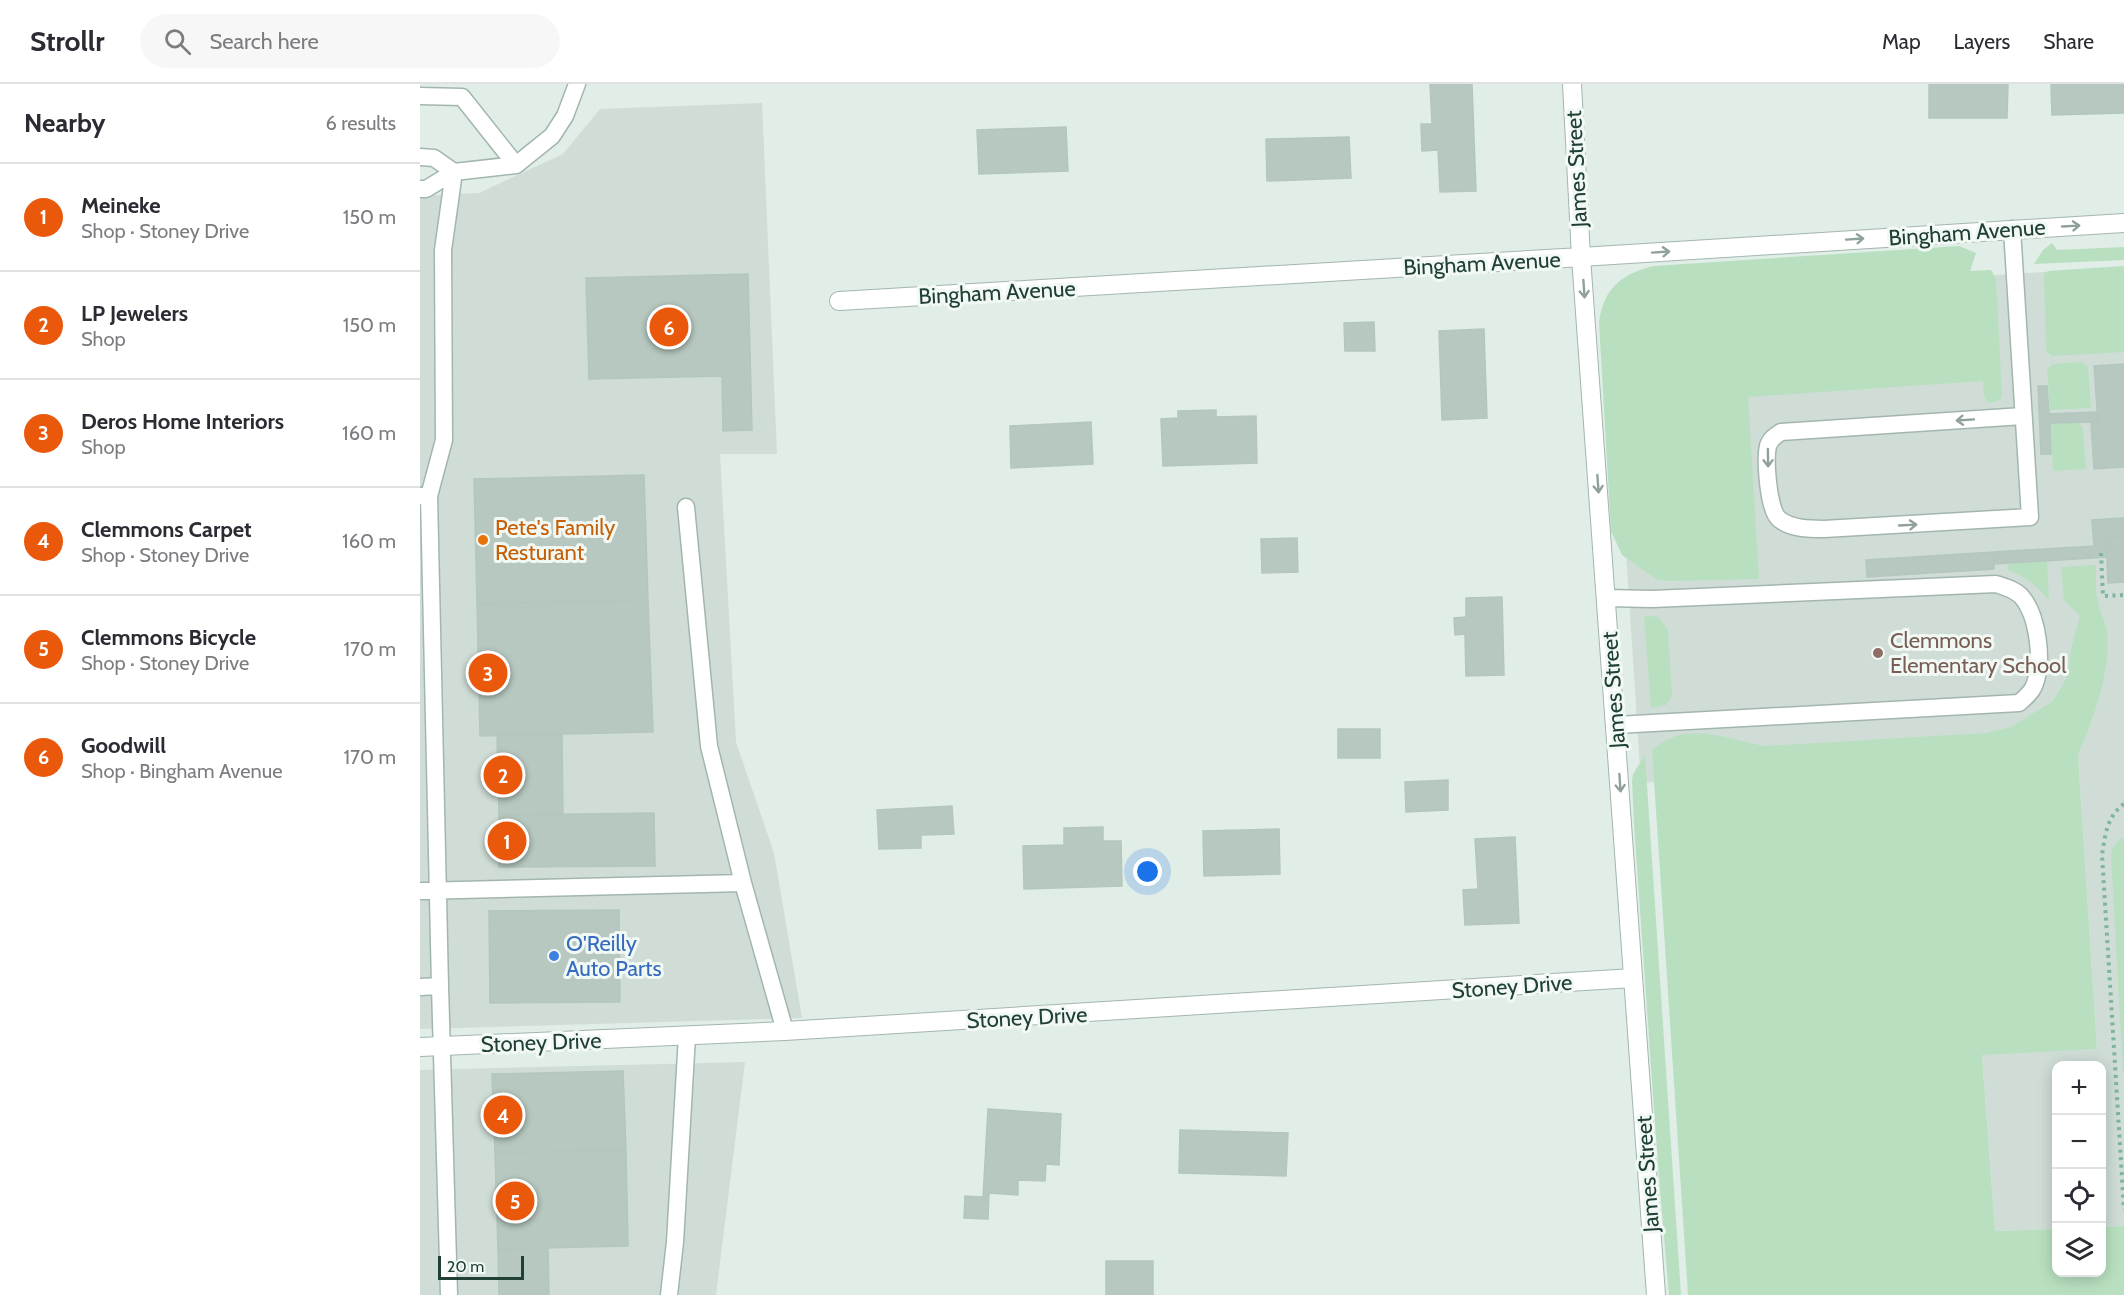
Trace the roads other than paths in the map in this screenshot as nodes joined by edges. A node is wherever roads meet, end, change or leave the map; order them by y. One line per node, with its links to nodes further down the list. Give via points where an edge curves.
1 (577, 84): 6 (lane, via 565,116 552,136)
2 (1572, 84): 11 (street, James Street)
3 (463, 88): 4 (lane); 6 (lane)
4 (420, 96)
5 (420, 157): 7 (lane, via 434,158)
6 (516, 165): 7 (lane)
7 (454, 172): 8 (lane); 14 (lane, via 443,250 444,440)
8 (420, 189)
9 (2124, 222): 10 (street, Bingham Avenue, one-way to 9)
10 (2012, 229): 11 (street, Bingham Avenue, one-way to 10); 13 (lane)
11 (1581, 257): 12 (street, Bingham Avenue); 16 (street, James Street, one-way to 16)
12 (839, 301)
13 (2023, 416): 13 (lane, one-way to 13, via 1781,432 1767,451 1773,510 1786,523 1824,530 2030,517)
14 (425, 496): 18 (lane)
15 (686, 507): 19 (lane, via 709,746)
16 (1606, 598): 17 (street, James Street); 17 (lane, via 1996,584 2020,596 2036,627 2038,646 2034,685 2019,703)
17 (1616, 725): 22 (street, James Street, one-way to 22)
18 (428, 789): 21 (lane)
19 (743, 883): 21 (lane); 25 (lane)
20 (420, 891): 21 (lane)
21 (438, 891): 23 (lane)
22 (1633, 978): 25 (street, Stoney Drive); 31 (street, James Street)
23 (440, 986): 24 (lane); 27 (lane)
24 (420, 987)
25 (785, 1031): 26 (street, Stoney Drive)
26 (687, 1036): 27 (street, Stoney Drive); 30 (lane)
27 (440, 1046): 28 (street, Stoney Drive); 29 (lane)
28 (420, 1047)
29 (449, 1295)
30 (669, 1295)
31 (1656, 1295)

